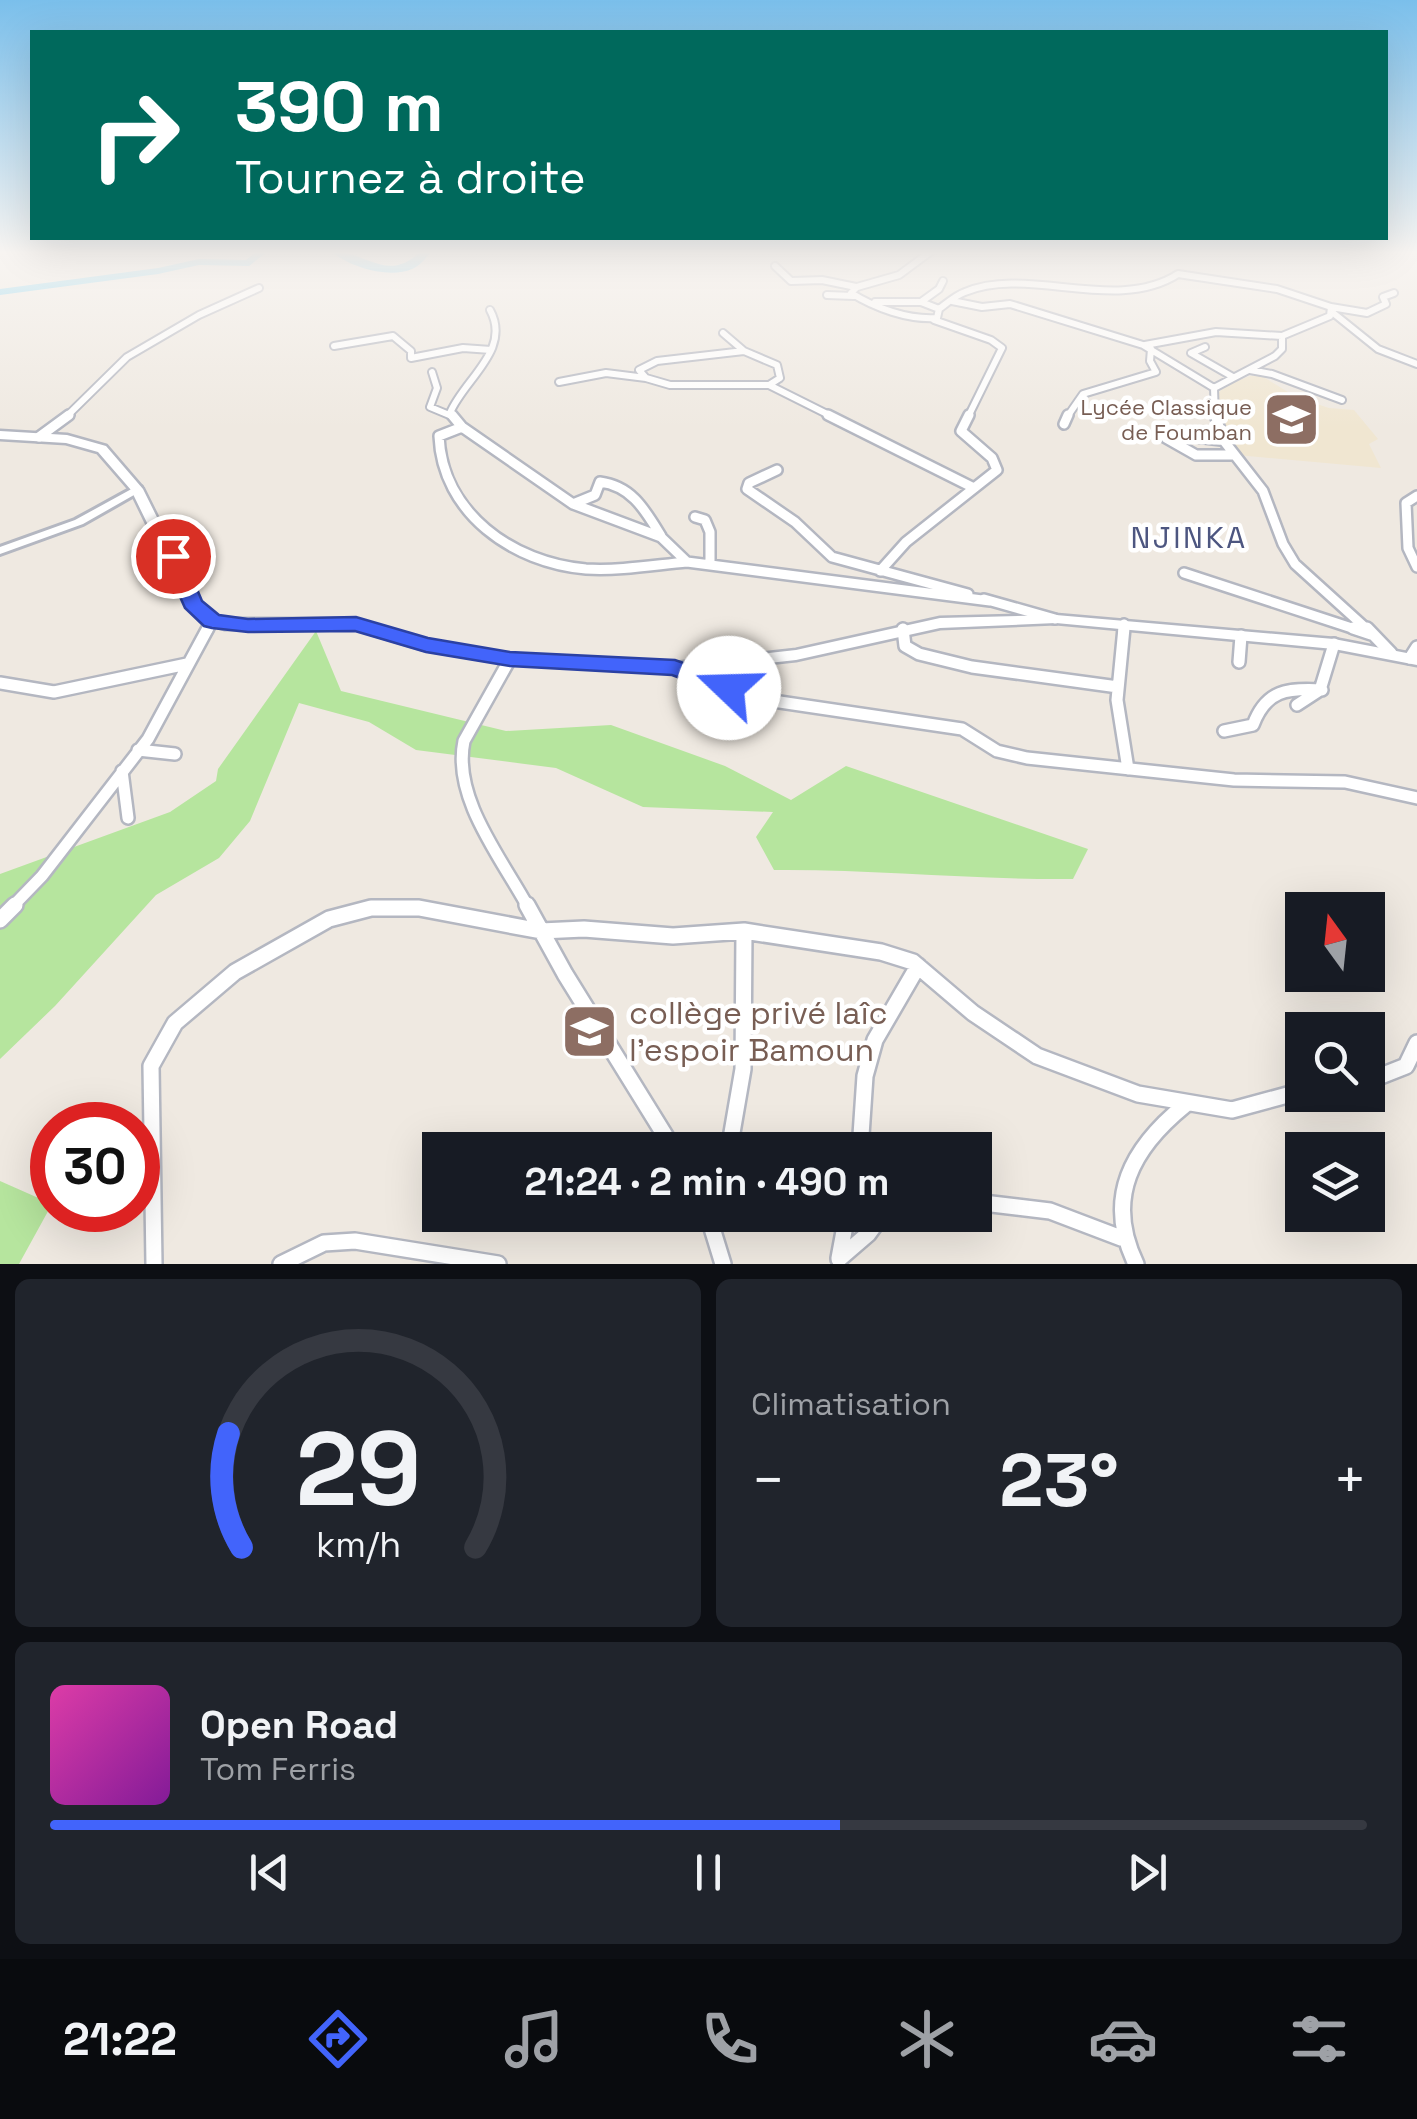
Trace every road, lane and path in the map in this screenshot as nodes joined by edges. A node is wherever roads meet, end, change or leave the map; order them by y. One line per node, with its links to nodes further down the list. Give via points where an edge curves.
1 (209, 311): 31 (street, via 127,356 80,407)
2 (491, 311): 16 (street, via 500,328)
3 (903, 311): 10 (street)
4 (939, 311): 10 (street)
5 (1032, 311): 14 (street)
6 (1330, 311): 12 (street, via 1324,321)
7 (1332, 311): 18 (street, via 1378,350)
8 (1343, 311): 9 (street)
9 (1371, 311)
10 (933, 320): 35 (street, via 1002,348 961,431 998,466)
11 (724, 333): 17 (street)
12 (1282, 336): 14 (street, via 1216,332); 19 (street, via 1275,356)
13 (334, 346): 16 (street, via 393,336 411,358)
14 (1147, 347): 25 (street); 28 (street, via 1156,372 1084,394)
15 (1205, 347): 21 (street, via 1191,352)
16 (491, 350): 27 (street)
17 (744, 351): 22 (street, via 651,361 640,366); 24 (street, via 780,369)
18 (1417, 364)
19 (1249, 370): 21 (street); 26 (street)
20 (432, 372): 27 (street, via 437,388 428,404)
21 (1233, 377): 25 (street)
22 (646, 378): 23 (street, via 606,372); 24 (street, via 670,385)
23 (559, 382)
24 (769, 386): 35 (street)
25 (1214, 388): 32 (street)
26 (1342, 400)
27 (450, 414): 29 (street)
28 (1064, 424)
29 (462, 427): 38 (street); 42 (street, via 440,436 443,471 462,506 500,539 573,568)
30 (0, 436): 31 (main road)
31 (39, 437): 36 (main road, via 102,448)
32 (1220, 440): 33 (street); 33 (street, via 1166,438 1196,455)
33 (1235, 455): 52 (street, via 1261,486 1272,526 1294,563)
34 (777, 470): 45 (street, via 747,489 795,522 826,554)
35 (972, 487): 45 (street)
36 (137, 489): 41 (street, via 79,522); 49 (main road, via 192,604)
37 (1417, 496): 44 (street, via 1406,502 1408,548)
38 (573, 504): 40 (street); 40 (street, via 595,494 600,482 623,485)
39 (695, 516): 43 (street, via 710,532)
40 (662, 537): 42 (street)
41 (0, 551)
42 (688, 562): 43 (street)
43 (710, 565): 47 (street)
44 (1417, 567)
45 (880, 570): 47 (street)
46 (1184, 573): 52 (street)
47 (990, 601): 48 (street)
48 (1056, 619): 50 (main road); 51 (main road, via 962,620)
49 (212, 621): 57 (main road, via 356,624); 59 (street)
50 (1124, 624): 53 (main road); 62 (street)
51 (903, 629): 60 (main road, via 796,655); 62 (street, via 905,646 920,654)
52 (1377, 635): 55 (street)
53 (1242, 636): 54 (main road); 58 (street)
54 (1334, 644): 55 (main road); 63 (street)
55 (1392, 653): 56 (main road)
56 (1415, 655)
57 (510, 659): 60 (main road); 73 (street, via 468,730 461,755 468,798)
58 (1239, 662)
59 (186, 664): 61 (street, via 54,692); 66 (street, via 162,718)
60 (675, 668): 68 (street, via 753,698 947,726 1007,754)
61 (0, 683)
62 (1118, 688): 68 (street)
63 (1322, 690): 64 (street); 65 (street, via 1269,695 1253,725)
64 (1298, 705)
65 (1224, 730)
66 (138, 750): 67 (street); 69 (street)
67 (175, 754)
68 (1128, 769): 70 (street, via 1256,782 1345,782)
69 (122, 770): 71 (street); 72 (street)
70 (1417, 798)
71 (128, 818)
72 (0, 920)
73 (541, 931): 74 (street); 80 (street); 89 (street, via 419,908 350,912 278,946 203,998 175,1023 150,1066)
74 (744, 931): 75 (street, via 903,956); 81 (street, via 743,1080)
75 (918, 966): 79 (street, via 973,1014 1037,1056); 82 (street, via 875,1040)
76 (1416, 1050): 77 (street, via 1406,1066)
77 (1385, 1074)
78 (1285, 1095): 79 (street, via 1232,1110)
79 (1184, 1104): 87 (street, via 1128,1170)
80 (663, 1132)
81 (734, 1132)
82 (861, 1132)
83 (992, 1204): 87 (street, via 1038,1208)
84 (713, 1232): 92 (street)
85 (844, 1232): 88 (street)
86 (869, 1232): 88 (street)
87 (1122, 1238): 93 (street)
88 (839, 1261)
89 (154, 1264)
90 (281, 1264): 91 (street, via 324,1242)
91 (498, 1264)
92 (722, 1264)
93 (1136, 1264)

